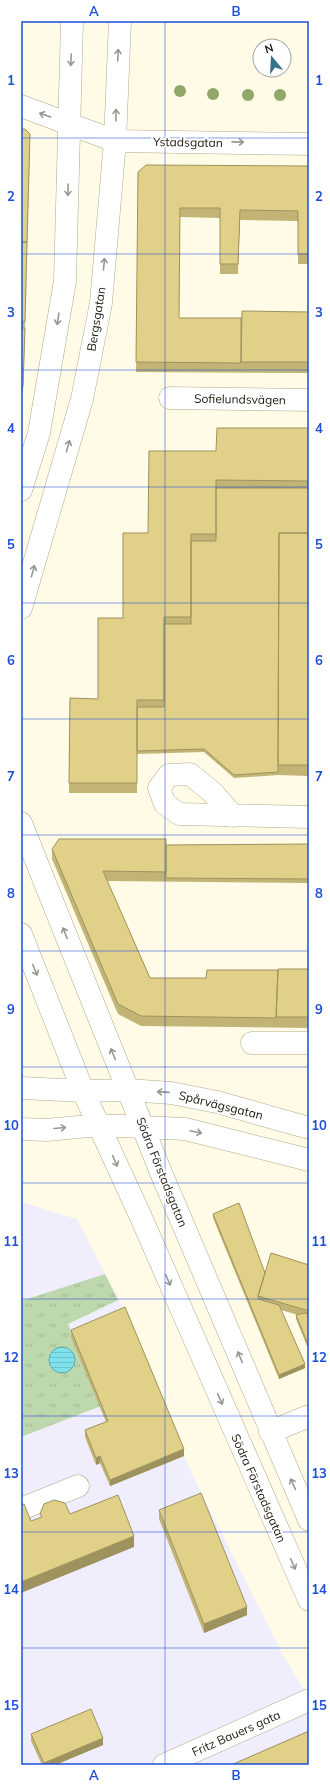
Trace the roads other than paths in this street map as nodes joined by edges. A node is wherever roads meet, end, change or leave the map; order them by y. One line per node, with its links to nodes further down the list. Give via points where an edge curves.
1 (72, 21): 4 (street, one-way to 4)
2 (120, 21): 5 (street, Bergsgatan, one-way to 2)
3 (21, 106): 4 (street, Ystadsgatan, one-way to 3)
4 (70, 123): 5 (street, Ystadsgatan); 9 (street, one-way to 9, via 65,281 39,433)
5 (115, 140): 6 (street, Ystadsgatan, one-way to 6); 10 (street, Bergsgatan, one-way to 5, via 84,384 101,303)
6 (309, 144)
7 (170, 398): 8 (street, Sofielundsvägen)
8 (309, 400)
9 (21, 490)
10 (21, 608)
11 (233, 816): 12 (street)
12 (309, 817)
13 (21, 823): 18 (street, Södra Förstadsgatan, one-way to 13)
14 (21, 934): 19 (street, Södra Förstadsgatan, one-way to 19)
15 (252, 1043): 16 (street)
16 (309, 1043)
17 (21, 1088): 19 (street, Spårvägsgatan)
18 (128, 1090): 19 (street, Spårvägsgatan); 21 (street, Södra Förstadsgatan); 22 (street, Spårvägsgatan, one-way to 18, via 217,1102 172,1093)
19 (83, 1091): 20 (street, Södra Förstadsgatan)
20 (100, 1125): 21 (street); 23 (street, one-way to 20, via 47,1130); 30 (street, Södra Förstadsgatan, one-way to 30)
21 (143, 1127): 24 (street, one-way to 24, via 185,1130); 26 (street, Södra Förstadsgatan, one-way to 21)
22 (309, 1128)
23 (21, 1129)
24 (309, 1160)
25 (309, 1416): 26 (street)
26 (270, 1432): 29 (street, Södra Förstadsgatan, one-way to 26)
27 (78, 1486): 28 (street)
28 (21, 1509)
29 (309, 1520)
30 (309, 1600)
31 (309, 1700): 32 (street, Fritz Bauers gata)
32 (164, 1765)

